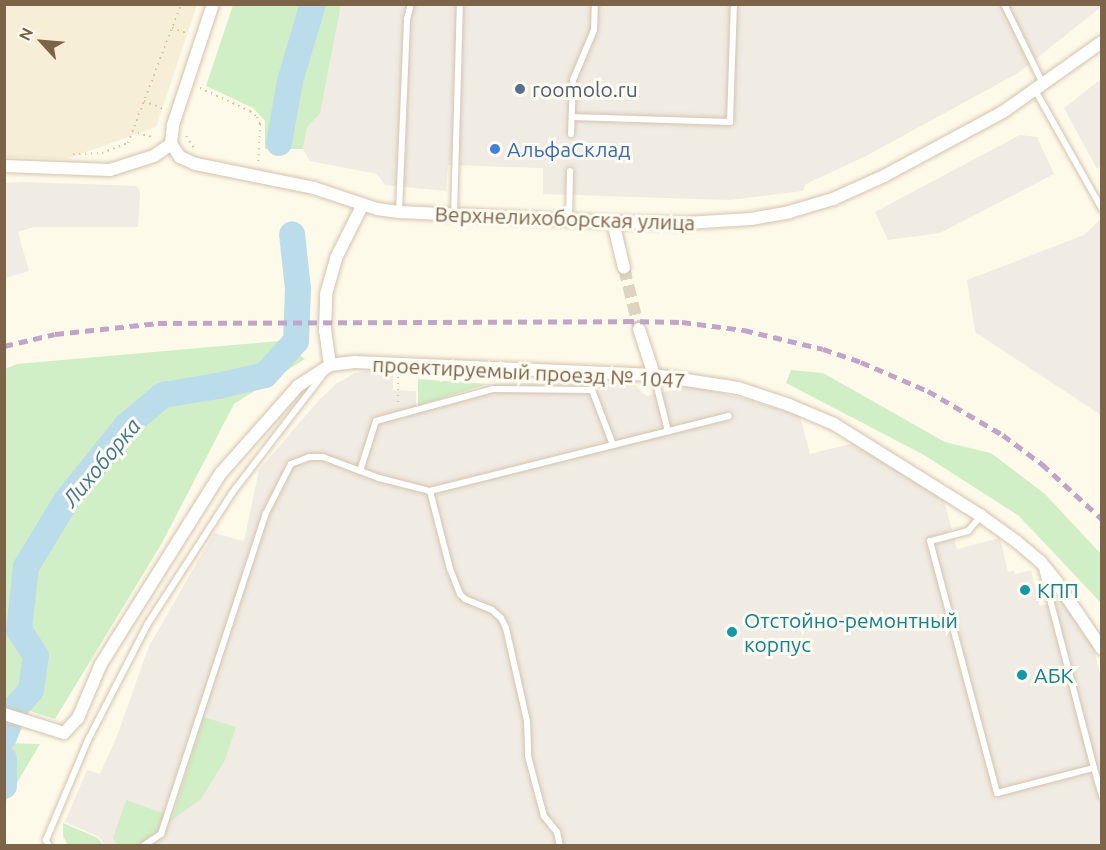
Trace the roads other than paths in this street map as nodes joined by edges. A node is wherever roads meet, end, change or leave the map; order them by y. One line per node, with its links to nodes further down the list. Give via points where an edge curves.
1 (213, 4): 11 (street)
2 (411, 4): 16 (lane, via 407,20)
3 (460, 4): 17 (lane)
4 (595, 4): 9 (lane, via 594,30 573,80)
5 (734, 4): 9 (lane, via 730,122)
6 (1004, 4): 8 (lane)
7 (1101, 42): 8 (street, Верхнелихоборская улица)
8 (1039, 87): 15 (lane); 19 (street, Верхнелихоборская улица, via 1003,112 924,155 833,198 789,212 686,223)
9 (572, 117): 10 (lane)
10 (571, 134)
11 (171, 144): 12 (street, via 154,156 110,170); 14 (street, Верхнелихоборская улица, via 180,158 196,164 314,188)
12 (4, 166)
13 (570, 171): 18 (lane)
14 (363, 204): 16 (street, Верхнелихоборская улица); 22 (street, via 336,258 326,294 325,331)
15 (1101, 209)
16 (399, 212): 17 (street, Верхнелихоборская улица)
17 (453, 215): 18 (street, Верхнелихоборская улица)
18 (569, 220): 19 (street, Верхнелихоборская улица)
19 (613, 222): 20 (street)
20 (624, 268)
21 (639, 328): 23 (street)
22 (330, 365): 23 (street, проектируемый проезд № 1047, via 355,362); 32 (street, via 298,386 221,473 102,664 78,718 64,733); 35 (lane, via 232,493 147,625 88,740)
23 (654, 375): 25 (lane); 29 (street, проектируемый проезд № 1047, via 738,388 825,420)
24 (729, 416): 25 (lane)
25 (668, 431): 26 (lane)
26 (613, 445): 27 (lane, via 592,390 493,389 376,422); 28 (lane)
27 (360, 471): 28 (lane); 36 (lane, via 323,457 291,464 264,515 161,834)
28 (430, 491): 37 (lane, via 460,594 465,600 492,610 506,628 527,721 528,756 544,816 556,832)
29 (981, 516): 30 (street, проектируемый проезд № 1047); 33 (lane, via 968,531 930,541 997,794)
30 (1040, 561): 31 (street, проектируемый проезд № 1047); 33 (lane)
31 (1101, 649)
32 (4, 714)
33 (1094, 768): 34 (lane)
34 (1101, 796)
35 (46, 844)
36 (143, 846)
37 (560, 846)

